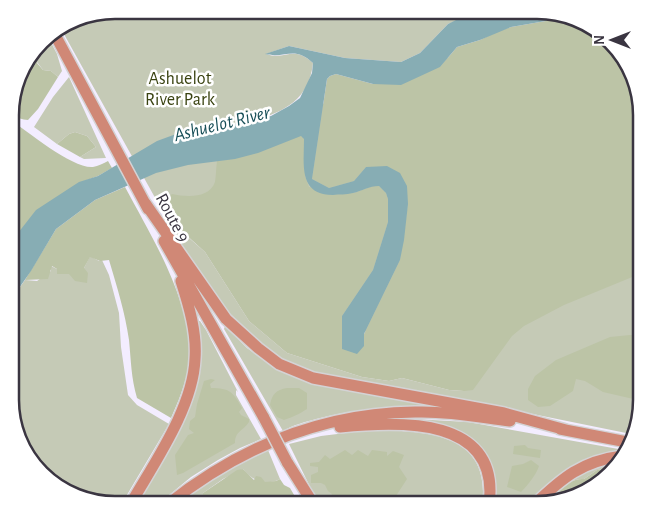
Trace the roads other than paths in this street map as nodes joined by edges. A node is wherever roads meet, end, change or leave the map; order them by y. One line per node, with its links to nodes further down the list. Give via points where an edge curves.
1 (56, 38): 2 (highway, Route 9)
2 (145, 204): 3 (highway, Route 9); 5 (highway, via 226,319 279,364 313,378 504,413)
3 (172, 255): 8 (highway, Route 9, bridge); 9 (highway, via 193,324 193,377 182,413)
4 (304, 429): 5 (highway, via 363,416 415,412 473,416); 10 (highway, via 233,459); 13 (highway, via 387,424 448,431 468,442 480,456 490,479)
5 (566, 430): 6 (highway)
6 (624, 441)
7 (615, 457): 14 (highway, via 577,469)
8 (293, 474): 11 (highway); 12 (highway)
9 (135, 496)
10 (179, 496)
11 (302, 496)
12 (308, 496)
13 (491, 496)
14 (544, 496)

